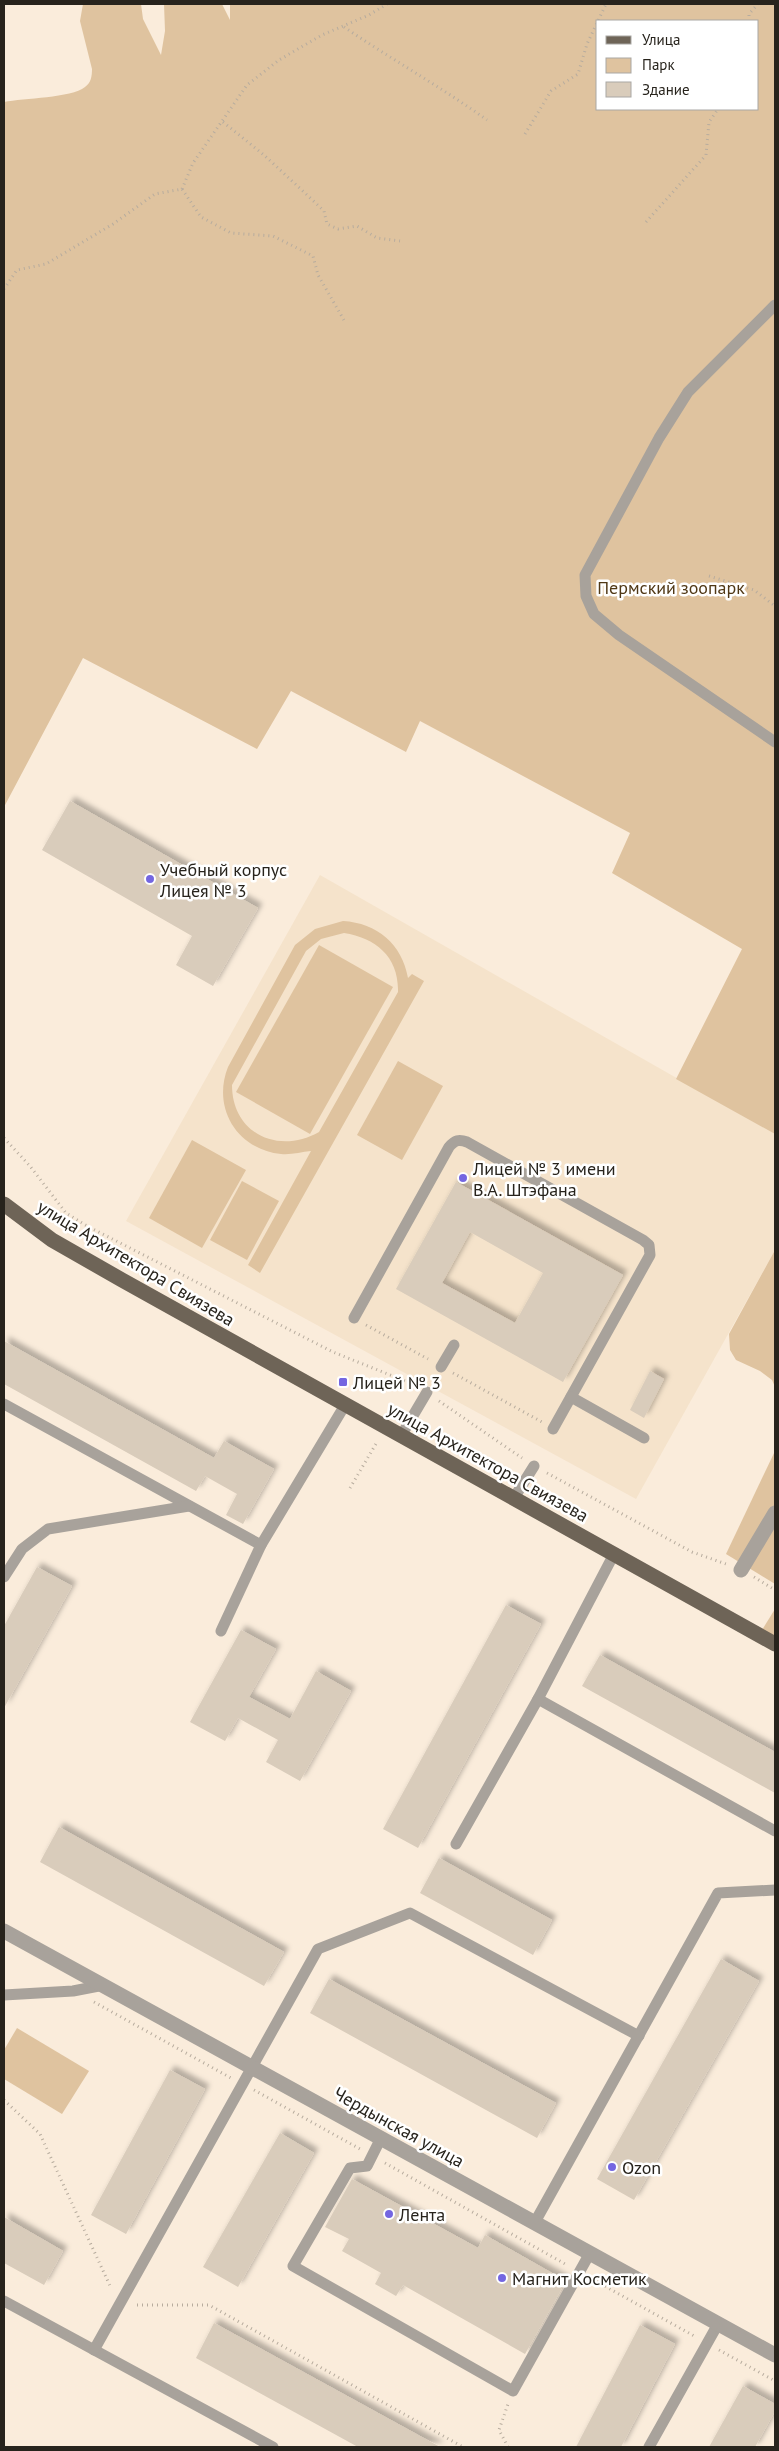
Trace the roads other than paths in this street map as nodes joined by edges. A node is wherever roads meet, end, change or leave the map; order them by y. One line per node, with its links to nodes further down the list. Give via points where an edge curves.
1 (775, 305): 2 (lane, via 688,392 659,438 585,575 586,596 594,614 619,635)
2 (775, 742)
3 (4, 1204): 10 (main road, улица Архитектора Свиязева, via 52,1240)
4 (354, 1318): 8 (lane, via 449,1147 460,1140 649,1245 650,1255)
5 (454, 1344): 6 (lane)
6 (441, 1367)
7 (427, 1392): 12 (lane)
8 (571, 1397): 11 (lane); 13 (lane)
9 (4, 1404): 16 (lane)
10 (345, 1405): 12 (main road, улица Архитектора Свиязева); 18 (lane)
11 (553, 1429)
12 (401, 1436): 15 (main road, улица Архитектора Свиязева)
13 (644, 1438)
14 (534, 1466): 15 (lane)
15 (514, 1498): 19 (main road, улица Архитектора Свиязева)
16 (189, 1506): 18 (lane); 21 (lane, via 48,1529 22,1549)
17 (775, 1513): 20 (street)
18 (261, 1545): 22 (lane)
19 (614, 1554): 23 (main road, улица Архитектора Свиязева); 24 (lane)
20 (741, 1570)
21 (4, 1577)
22 (221, 1631)
23 (775, 1644)
24 (538, 1699): 25 (lane); 26 (lane)
25 (775, 1831)
26 (456, 1844)
27 (775, 1890): 31 (lane, via 718,1893)
28 (4, 1931): 29 (street, Чердынская улица)
29 (104, 1985): 30 (lane); 32 (street, Чердынская улица)
30 (4, 1995)
31 (639, 2036): 32 (lane, via 410,1913 318,1949); 34 (lane)
32 (252, 2068): 33 (street, Чердынская улица); 38 (lane)
33 (380, 2138): 34 (street, Чердынская улица); 35 (lane, via 367,2166 350,2168 293,2266 513,2391)
34 (535, 2222): 35 (street, Чердынская улица)
35 (590, 2253): 37 (street, Чердынская улица)
36 (4, 2301): 38 (lane)
37 (718, 2324): 39 (street, Чердынская улица); 41 (lane)
38 (94, 2350): 40 (lane)
39 (775, 2355)
40 (273, 2447)
41 (649, 2447)

